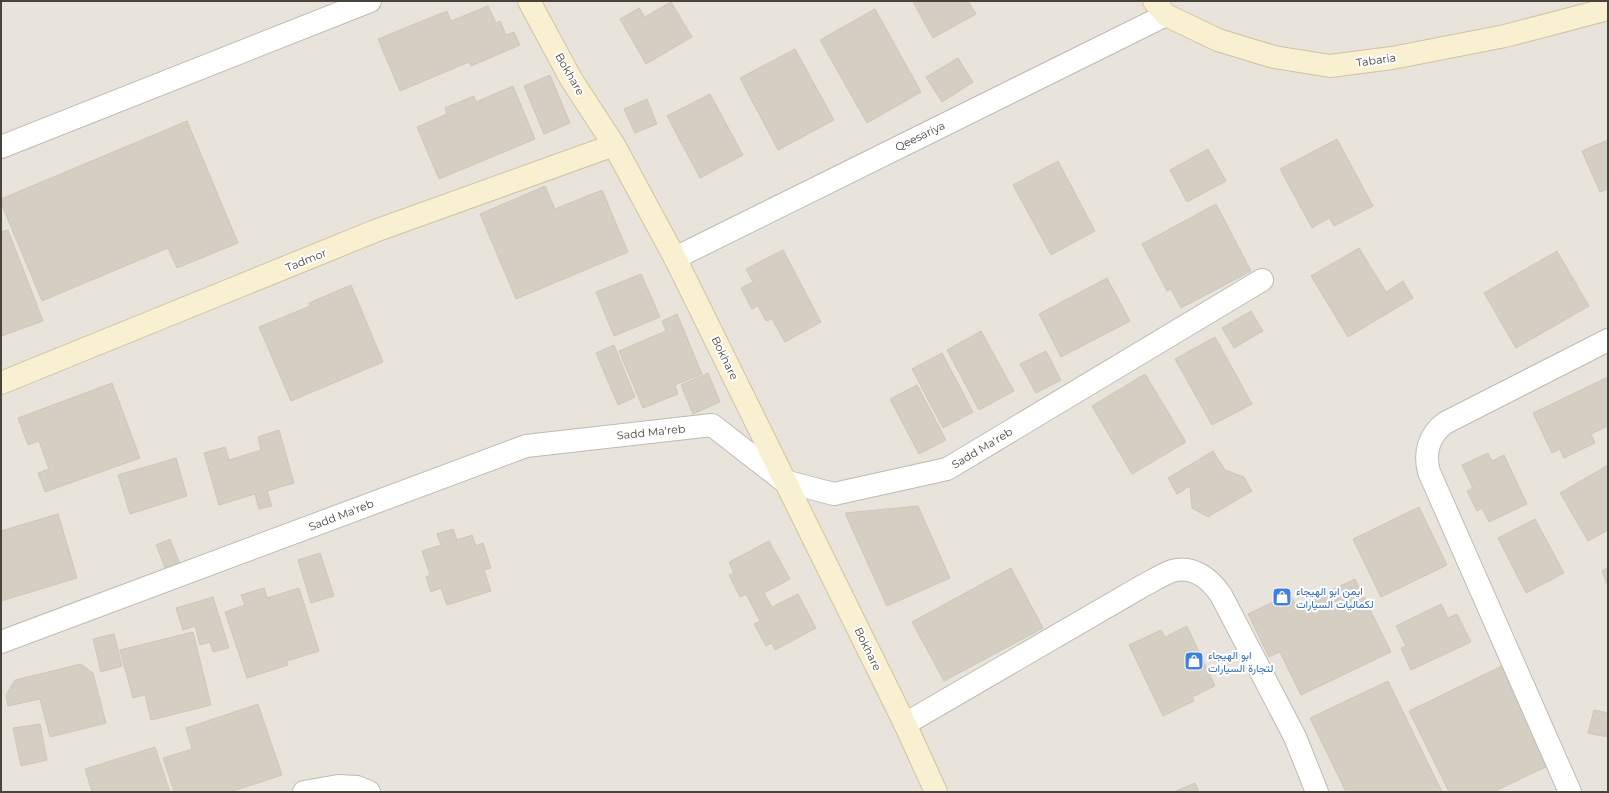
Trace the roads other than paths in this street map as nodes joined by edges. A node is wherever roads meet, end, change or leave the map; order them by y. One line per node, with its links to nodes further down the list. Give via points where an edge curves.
1 (370, 1): 6 (street)
2 (531, 2): 5 (street, Bokhare, via 571,79)
3 (1160, 8): 4 (street, Tabaria, via 1218,40 1274,57 1330,66 1392,58 1505,36); 7 (street, Qeesariya)
4 (1608, 9)
5 (614, 145): 7 (street, Bokhare); 10 (street, Tadmor, via 375,231)
6 (1, 147)
7 (675, 258): 11 (street, Bokhare)
8 (1262, 280): 11 (street, Sadd Ma'reb, via 946,469 834,494)
9 (1608, 340): 18 (street, via 1445,423 1431,438 1426,459 1429,472)
10 (1, 383)
11 (784, 481): 12 (street, Sadd Ma'reb, via 712,425 526,446); 13 (street, Bokhare)
12 (1, 642)
13 (906, 724): 16 (street, Bokhare); 17 (street, via 1139,588 1172,571 1187,570 1201,574 1213,583 1221,595 1295,737)
14 (304, 792): 15 (street, via 338,786 357,787)
15 (369, 792)
16 (936, 792)
17 (1317, 792)
18 (1570, 792)

